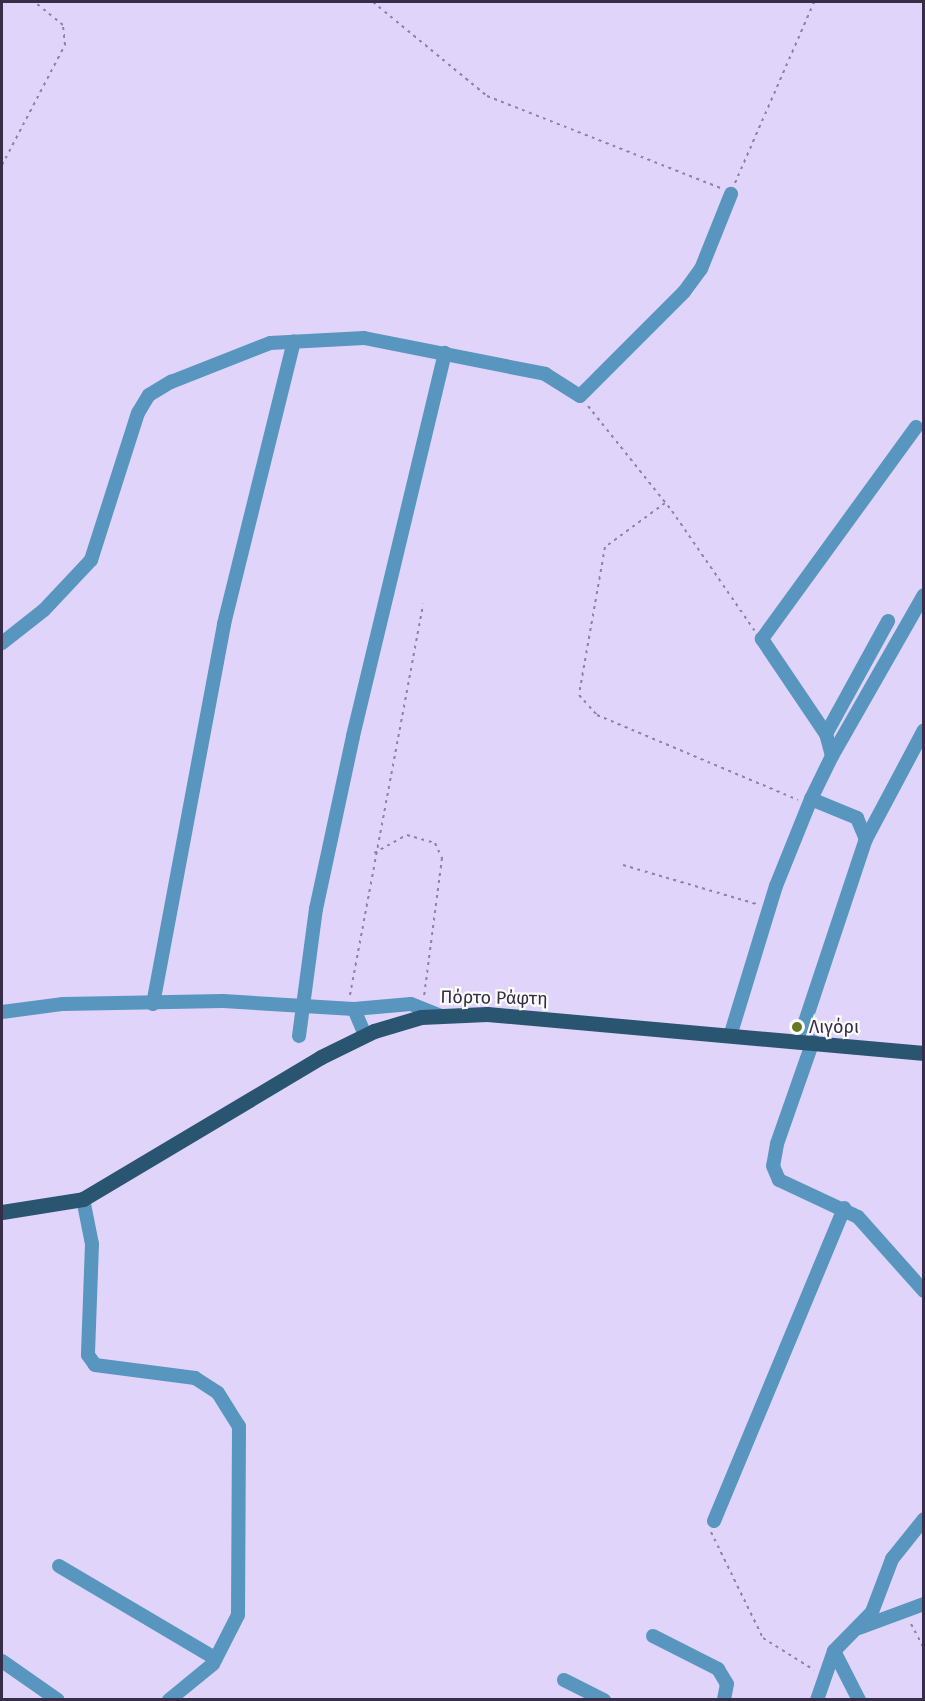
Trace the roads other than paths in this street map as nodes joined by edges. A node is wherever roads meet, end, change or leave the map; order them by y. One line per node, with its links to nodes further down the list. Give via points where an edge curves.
1 (731, 194): 3 (street, via 700,269 684,292 580,396 545,374)
2 (294, 342): 3 (street, via 364,338); 7 (street, via 238,351 149,395 138,412 91,560 44,610); 13 (street, via 224,624)
3 (446, 353): 14 (street, via 361,703)
4 (916, 427): 9 (street, via 762,639)
5 (924, 595): 10 (street)
6 (888, 621): 9 (street)
7 (2, 643)
8 (924, 730): 12 (street)
9 (826, 734): 10 (street)
10 (832, 756): 11 (street)
11 (810, 802): 12 (street, via 857,818); 18 (street, via 768,913)
12 (866, 839): 21 (street)
13 (153, 1004): 14 (street); 16 (street, via 63,1004)
14 (301, 1004): 15 (street); 20 (street)
15 (354, 1009): 17 (street, via 423,1005); 19 (street)
16 (2, 1012)
17 (440, 1016): 18 (main road, Πόρτο Ράφτη); 19 (main road, Πόρτο Ράφτη)
18 (731, 1033): 21 (main road, Πόρτο Ράφτη)
19 (365, 1035): 23 (main road, Πόρτο Ράφτη)
20 (299, 1036)
21 (806, 1040): 22 (main road, Πόρτο Ράφτη); 24 (street, via 773,1166 779,1180)
22 (924, 1053)
23 (83, 1199): 25 (main road, Πόρτο Ράφτη); 34 (street, via 92,1244 88,1355 95,1365 195,1378 218,1393 239,1426 238,1614)
24 (844, 1208): 26 (street); 28 (street)
25 (2, 1212)
26 (924, 1291)
27 (924, 1520): 31 (street, via 903,1541 872,1612)
28 (714, 1521)
29 (59, 1566): 34 (street)
30 (924, 1604): 31 (street)
31 (857, 1629): 33 (street)
32 (653, 1636): 40 (street, via 718,1669 727,1684)
33 (834, 1651): 41 (street); 42 (street)
34 (216, 1659): 38 (street)
35 (2, 1661): 37 (street)
36 (564, 1680): 39 (street)
37 (58, 1700)
38 (169, 1700)
39 (604, 1700)
40 (724, 1700)
41 (817, 1700)
42 (859, 1700)

